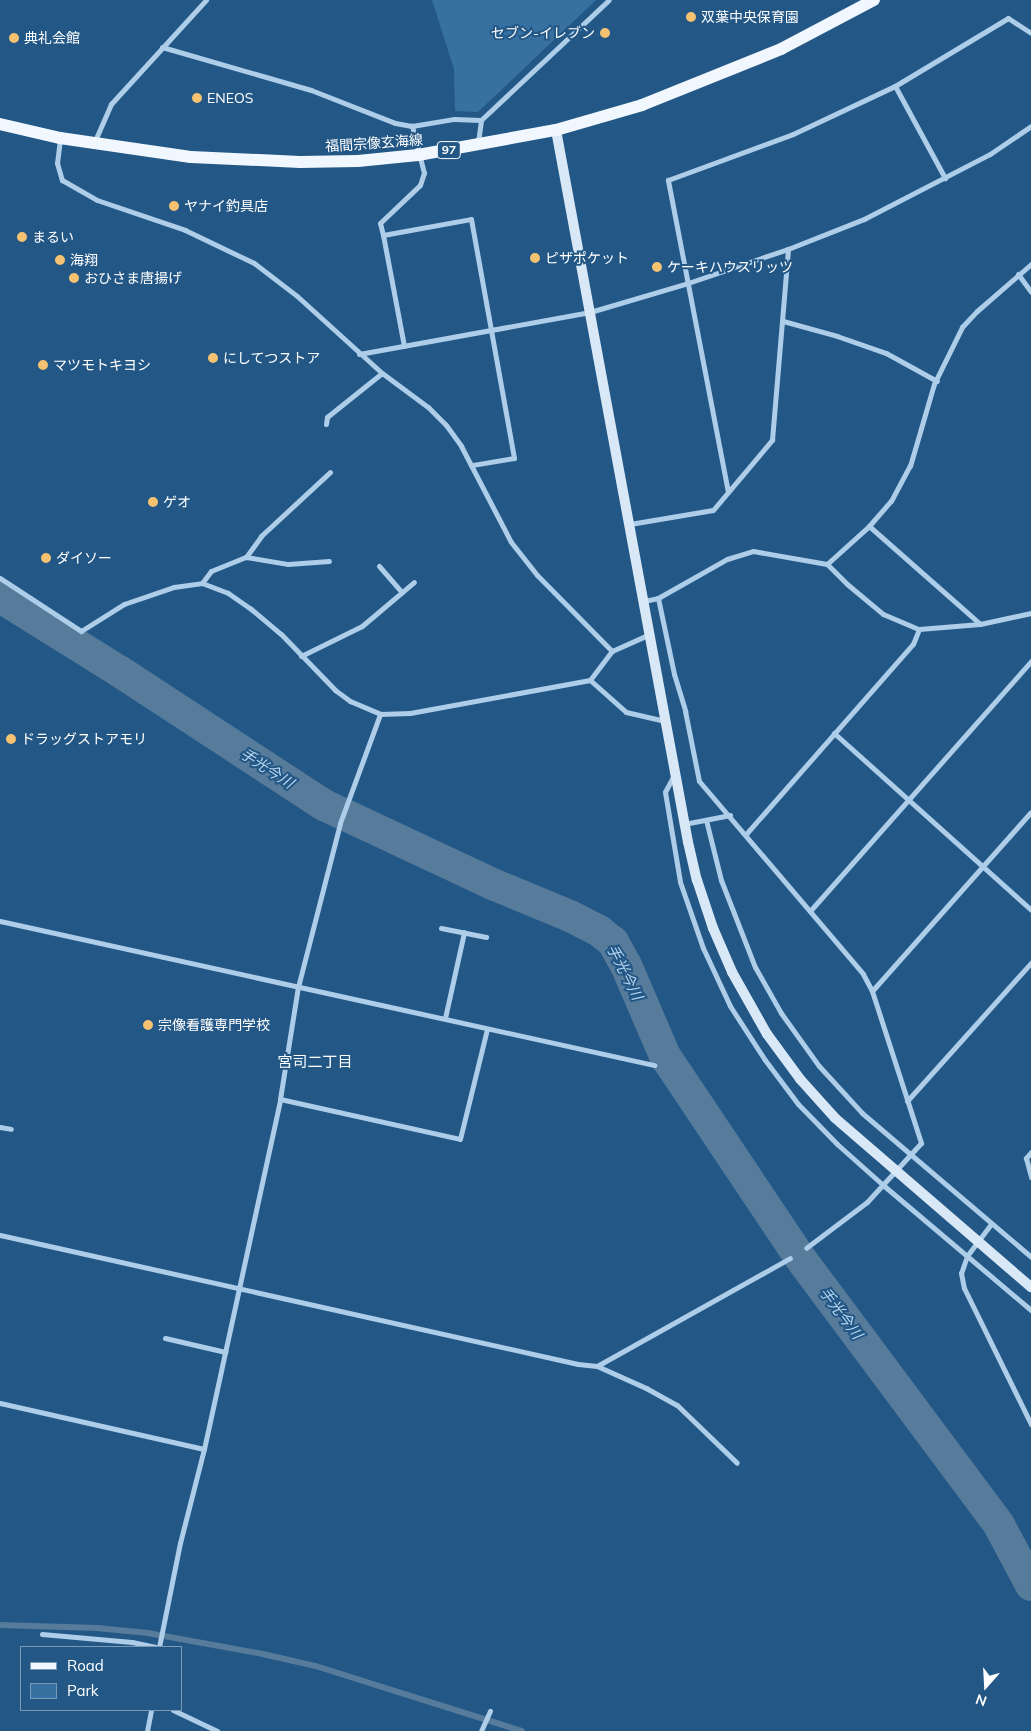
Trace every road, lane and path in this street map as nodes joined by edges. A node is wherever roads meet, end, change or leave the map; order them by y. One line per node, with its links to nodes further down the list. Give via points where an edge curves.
1 (206, 0): 5 (street)
2 (609, 0): 7 (street)
3 (874, 0): 11 (main road, 福間宗像玄海線 / 97, via 790,45 728,72 642,105)
4 (1031, 33): 6 (street, via 1008,18)
5 (162, 47): 9 (street, via 311,90 372,115); 13 (street, via 111,104)
6 (895, 86): 16 (street); 21 (street, via 793,134 668,180)
7 (481, 120): 9 (street, via 454,119); 14 (street)
8 (0, 124): 12 (main road, 福間宗像玄海線 / 97)
9 (412, 126): 15 (street)
10 (1031, 126): 16 (street, via 990,154)
11 (556, 130): 14 (main road, 福間宗像玄海線 / 97); 23 (street)
12 (60, 138): 13 (main road, 福間宗像玄海線 / 97); 27 (street, via 57,163 62,180 97,200 185,230 254,264 297,296)
13 (94, 144): 15 (main road, 福間宗像玄海線 / 97, via 241,161 348,161)
14 (478, 146): 15 (main road, 福間宗像玄海線 / 97)
15 (418, 155): 17 (street, via 424,173 420,186 380,222)
16 (945, 178): 18 (street, via 864,219)
17 (383, 235): 25 (street, via 471,219); 26 (street)
18 (788, 249): 21 (street); 24 (street)
19 (1031, 264): 20 (street)
20 (1018, 274): 22 (street); 29 (street, via 962,327)
21 (688, 283): 23 (street); 33 (street)
22 (1031, 292)
23 (590, 312): 25 (street); 34 (street)
24 (783, 321): 29 (street, via 886,354); 33 (street, via 772,440)
25 (491, 330): 26 (street); 31 (street, via 514,458)
26 (404, 346): 27 (street)
27 (359, 354): 28 (street)
28 (382, 373): 30 (street, via 327,416); 31 (street, via 428,407 446,425)
29 (936, 380): 35 (street, via 910,466 891,501)
30 (326, 424)
31 (472, 466): 50 (street, via 511,542 537,575)
32 (330, 472): 36 (street, via 260,536)
33 (728, 492): 34 (street, via 713,510)
34 (630, 524): 45 (street)
35 (870, 526): 38 (street); 47 (street)
36 (246, 557): 37 (street, via 288,564); 42 (street, via 211,571)
37 (329, 561)
38 (827, 564): 44 (street, via 753,551 727,559); 48 (street, via 883,614)
39 (379, 566): 43 (street)
40 (0, 578): 42 (street, via 81,631 124,604 174,587)
41 (414, 582): 43 (street)
42 (202, 583): 51 (street, via 228,593 251,609)
43 (402, 592): 51 (street, via 362,626)
44 (658, 598): 45 (street); 60 (street, via 699,781)
45 (644, 600): 49 (street)
46 (1031, 613): 47 (street)
47 (980, 624): 48 (street)
48 (919, 629): 56 (street, via 913,644)
49 (650, 634): 50 (street); 55 (street)
50 (612, 651): 53 (street)
51 (301, 656): 54 (street, via 335,690 350,701)
52 (1031, 661): 58 (street)
53 (590, 680): 54 (street, via 410,713); 55 (street, via 626,712)
54 (380, 714): 72 (street, via 340,823)
55 (666, 721): 57 (street)
56 (834, 733): 58 (street); 63 (street)
57 (675, 773): 62 (street); 84 (street, via 665,792 680,882 703,948 730,1006 798,1104)
58 (908, 800): 64 (street); 66 (street)
59 (1031, 812): 64 (street)
60 (730, 815): 61 (street); 63 (street)
61 (706, 820): 62 (street); 82 (street, via 735,921 755,967 781,1013 825,1073 862,1113)
62 (684, 824): 91 (street, bridge, via 697,880 732,972 767,1034 800,1079 848,1130)
63 (746, 834): 66 (street)
64 (983, 866): 65 (street); 73 (street)
65 (1031, 910)
66 (810, 911): 73 (street, via 863,974)
67 (0, 921): 72 (street)
68 (441, 928): 69 (street)
69 (464, 932): 70 (street); 74 (street)
70 (486, 936)
71 (1031, 963): 78 (street)
72 (298, 987): 74 (street); 77 (street)
73 (872, 991): 78 (street)
74 (445, 1018): 75 (street)
75 (487, 1028): 76 (street); 77 (street, via 460,1139)
76 (654, 1065)
77 (280, 1099): 92 (street)
78 (907, 1101): 82 (street, via 922,1143)
79 (0, 1127): 80 (street)
80 (11, 1129)
81 (1031, 1152): 83 (street, via 1026,1158)
82 (910, 1155): 84 (street); 85 (street)
83 (1031, 1177)
84 (883, 1185): 87 (street, via 867,1202); 88 (street)
85 (991, 1224): 88 (street); 90 (street)
86 (0, 1235): 92 (street)
87 (806, 1248)
88 (967, 1256): 93 (street); 98 (street, via 962,1273 964,1288)
89 (790, 1258): 96 (street)
90 (1031, 1258)
91 (1031, 1286)
92 (238, 1288): 95 (street); 96 (street)
93 (1031, 1310)
94 (165, 1338): 95 (street)
95 (225, 1352): 99 (street)
96 (597, 1366): 100 (street, via 677,1405)
97 (0, 1403): 99 (street)
98 (1031, 1424)
99 (204, 1449): 103 (street, via 180,1543)
100 (737, 1463)
101 (42, 1634): 102 (street)
102 (150, 1646)
103 (159, 1646)
104 (150, 1711): 107 (street)
105 (175, 1711): 108 (street)
106 (490, 1711): 109 (street)
107 (147, 1731)
108 (217, 1731)
109 (481, 1731)

